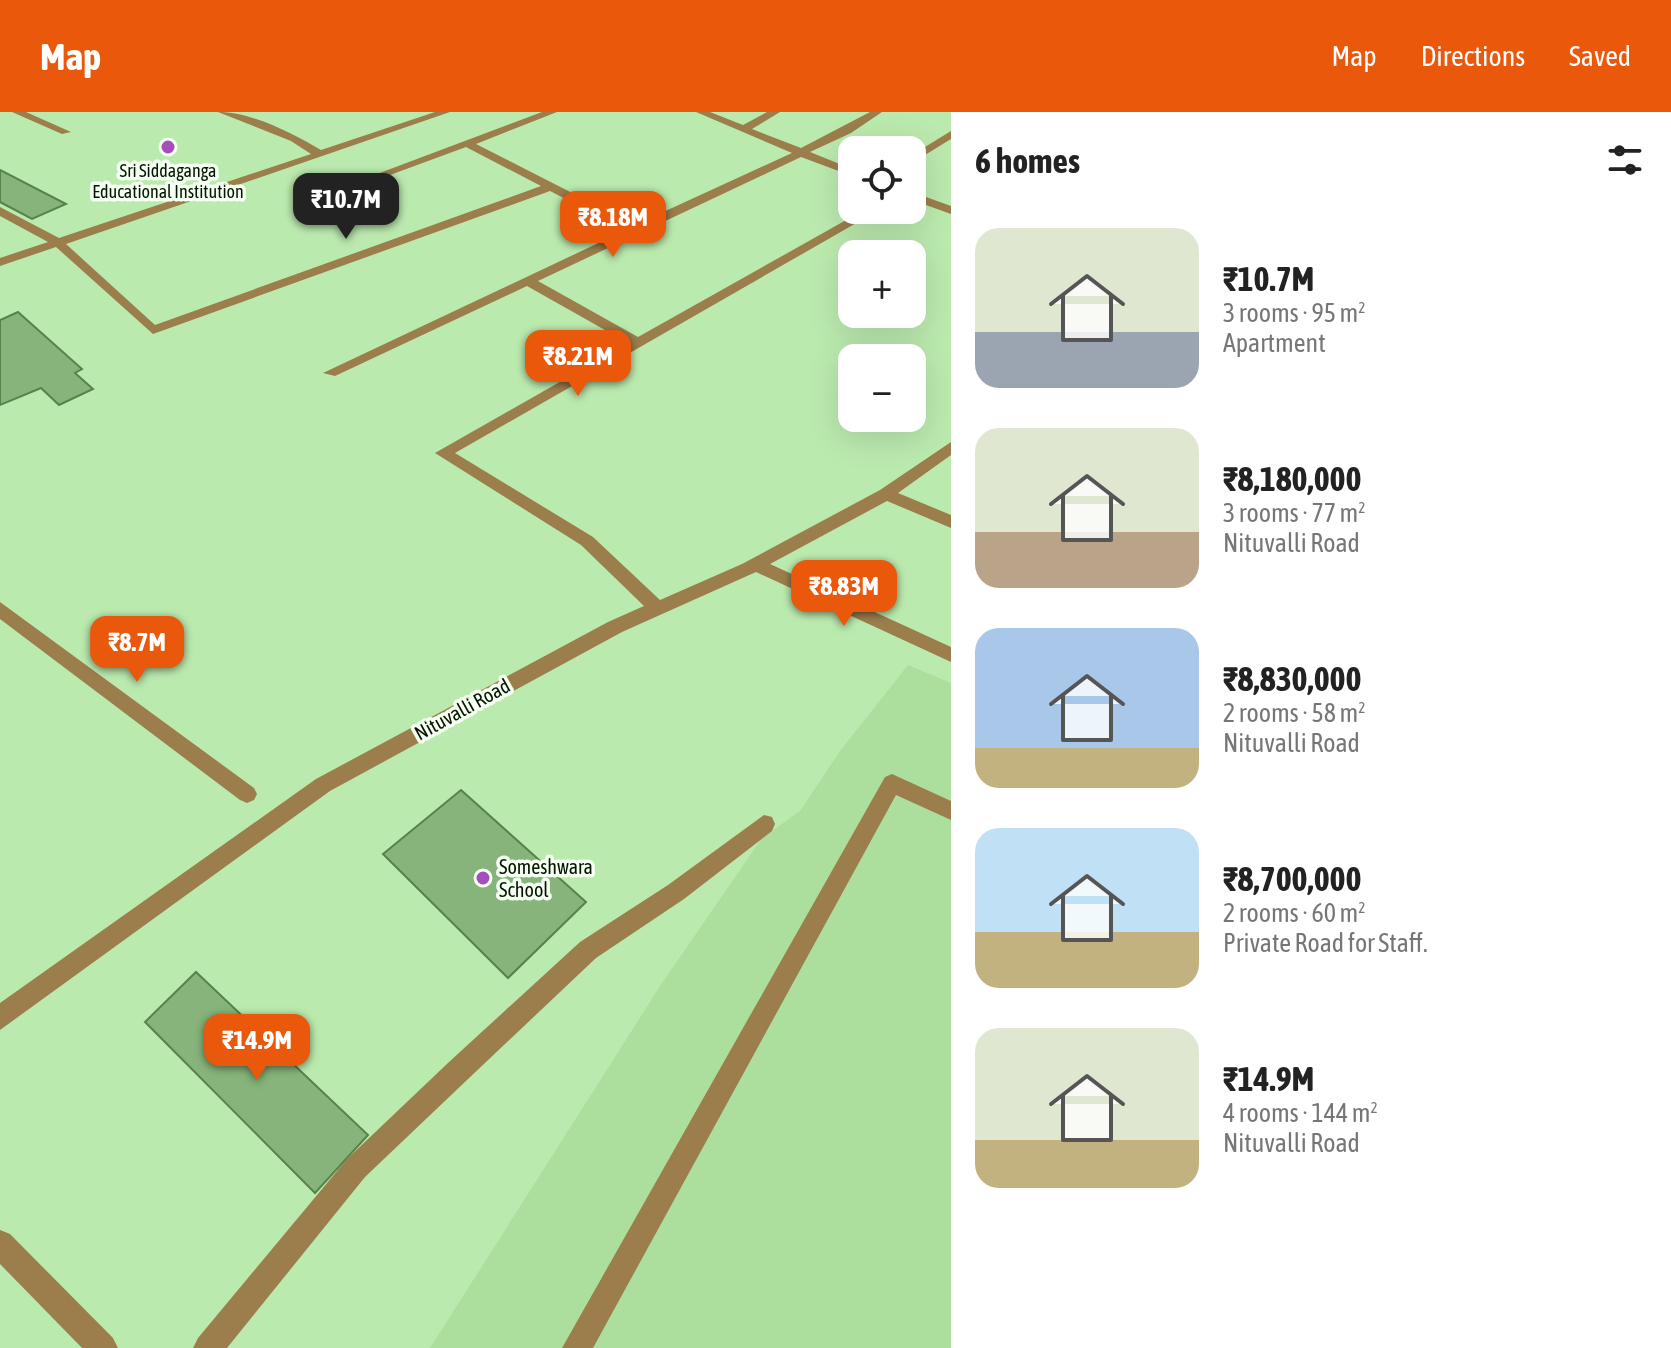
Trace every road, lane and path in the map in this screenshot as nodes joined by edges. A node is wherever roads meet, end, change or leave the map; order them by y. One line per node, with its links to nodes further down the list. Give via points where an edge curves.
1 (17, 112): 9 (street)
2 (223, 112): 14 (street, via 295,139)
3 (445, 112): 14 (street)
4 (552, 112): 11 (street)
5 (701, 112): 8 (street)
6 (775, 112): 8 (street)
7 (877, 112): 12 (street)
8 (743, 129): 12 (street)
9 (66, 132)
10 (951, 134): 13 (street)
11 (466, 143): 16 (street); 17 (street)
12 (799, 151): 15 (street); 22 (street)
13 (926, 151)
14 (321, 155): 23 (street)
15 (838, 167)
16 (367, 180)
17 (550, 187): 22 (street); 23 (street, via 153,330)
18 (926, 201): 19 (street)
19 (951, 210)
20 (0, 211): 23 (street)
21 (848, 224): 26 (street)
22 (633, 229): 25 (street)
23 (56, 241): 24 (street)
24 (0, 262)
25 (527, 280): 26 (street); 27 (street)
26 (638, 343): 32 (street, via 443,453 587,541)
27 (330, 373)
28 (951, 447): 29 (street, Nituvalli Road)
29 (886, 494): 30 (street); 31 (street, Nituvalli Road)
30 (951, 522)
31 (755, 564): 32 (street, Nituvalli Road); 34 (street)
32 (657, 608): 38 (street, Nituvalli Road, via 323,785)
33 (0, 609): 35 (street)
34 (951, 655)
35 (247, 794)
36 (951, 811): 42 (street, via 892,783)
37 (764, 824): 41 (street, via 676,892 588,950 458,1071 356,1168)
38 (0, 1018)
39 (0, 1244): 40 (street)
40 (103, 1348)
41 (208, 1348)
42 (577, 1348)

